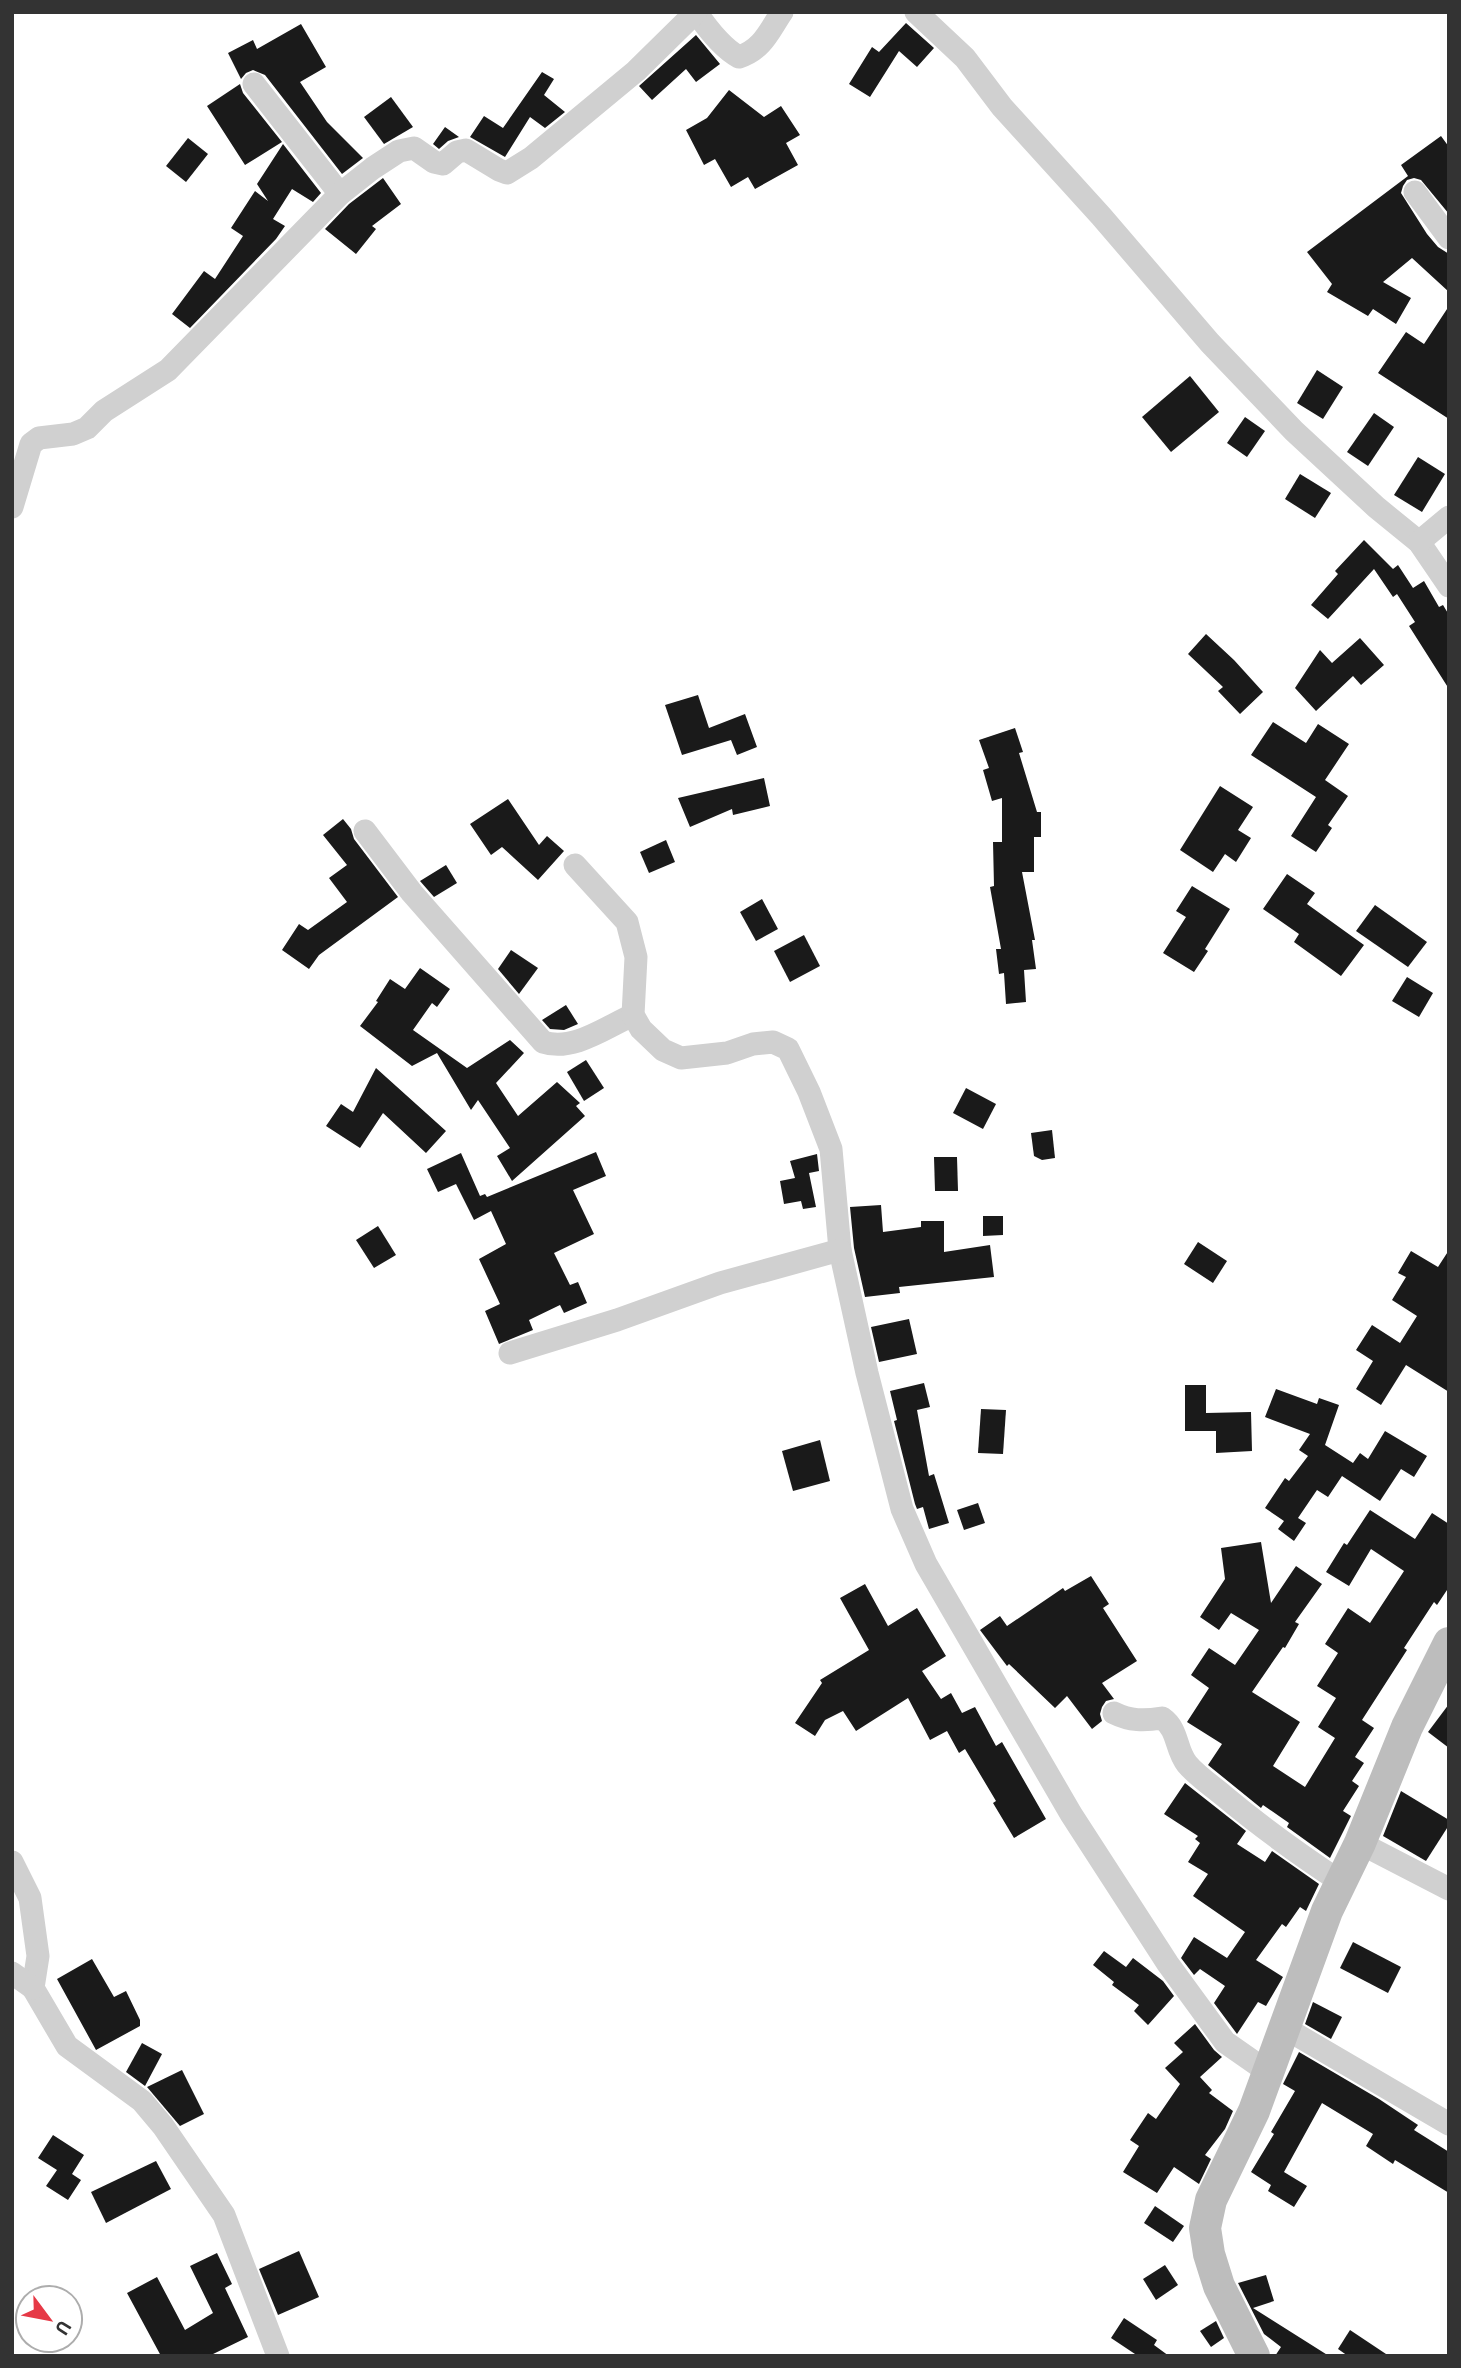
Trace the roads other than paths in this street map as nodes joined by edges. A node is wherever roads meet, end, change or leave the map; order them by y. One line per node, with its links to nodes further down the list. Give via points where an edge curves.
1 (696, 12): 2 (street, via 739,57 762,44); 6 (street, via 636,71 508,173 466,150 443,164 414,148 373,168)
2 (782, 12)
3 (916, 12): 10 (street, via 965,58 1002,107 1210,343 1294,430)
4 (254, 84): 6 (street)
5 (1415, 192): 7 (street)
6 (340, 194): 8 (street, via 168,370 104,411 87,428 39,438 31,444)
7 (1449, 238)
8 (12, 506)
9 (1449, 517): 10 (street)
10 (1419, 542): 11 (street)
11 (1449, 586)
12 (365, 831): 14 (street, via 412,893 543,1042 576,1041)
13 (575, 865): 14 (street, via 627,922 636,957)
14 (633, 1015): 15 (street, via 663,1050 681,1058 773,1042 788,1049 831,1149)
15 (840, 1250): 16 (street, via 720,1283); 26 (street, via 902,1509 926,1564 1071,1814 1168,1964 1224,2042)
16 (510, 1353)
17 (1449, 1643): 19 (main road)
18 (1114, 1713): 21 (street, via 1127,1719 1162,1718 1171,1725 1187,1764 1203,1779 1270,1835)
19 (1360, 1843): 21 (main road); 22 (street)
20 (12, 1862): 24 (street, via 30,1898 38,1956)
21 (1341, 1882): 25 (main road)
22 (1449, 1889)
23 (12, 1973): 24 (street)
24 (33, 1988): 28 (street, via 66,2046 142,2101 224,2215)
25 (1285, 2028): 26 (main road); 27 (street)
26 (1268, 2072): 29 (main road, via 1211,2200 1205,2228 1219,2286)
27 (1449, 2124)
28 (276, 2355)
29 (1254, 2356)

